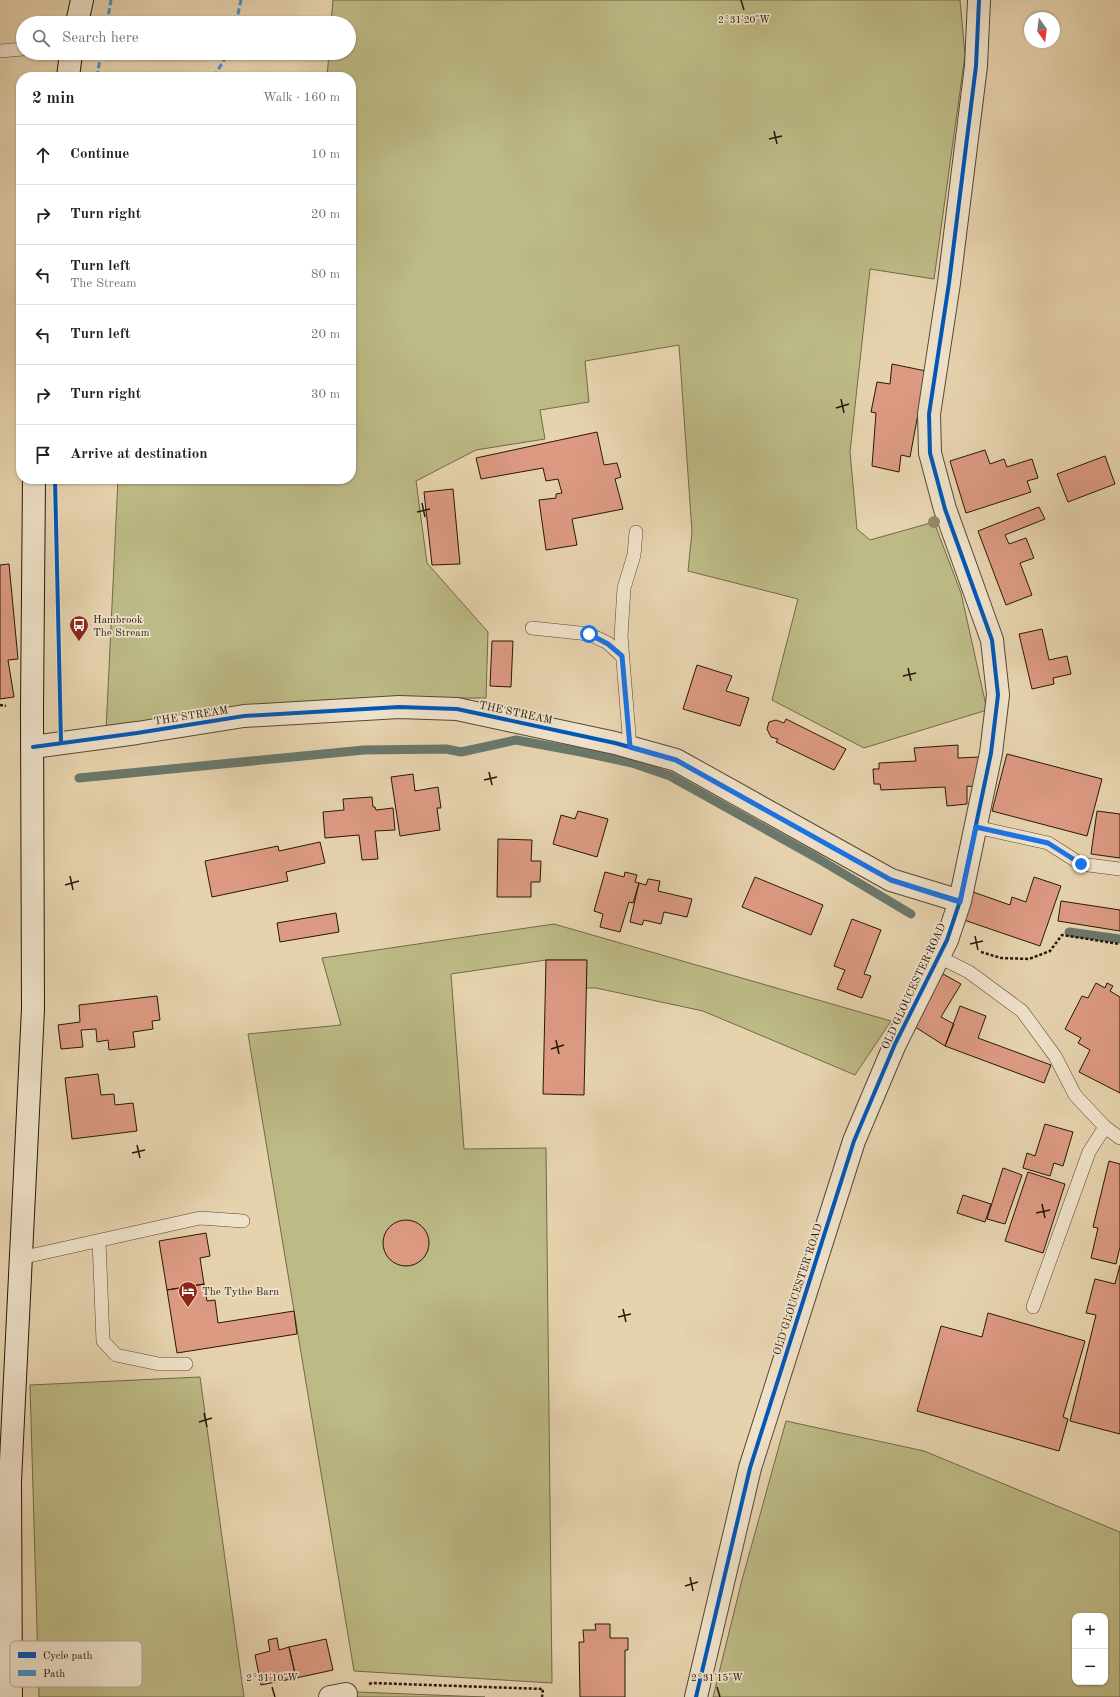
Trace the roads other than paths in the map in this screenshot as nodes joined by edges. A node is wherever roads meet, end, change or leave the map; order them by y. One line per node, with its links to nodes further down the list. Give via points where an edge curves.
1 (82, 0): 3 (street)
2 (979, 0): 14 (street, OLD GLOUCESTER ROAD, via 975,74 949,283 929,414 930,453 945,510 992,640 998,695 991,753)
3 (79, 16)
4 (16, 51): 5 (lane)
5 (0, 52)
6 (70, 60): 7 (street)
7 (69, 72)
8 (34, 484): 12 (street)
9 (636, 532): 11 (lane, via 634,555 624,588)
10 (532, 628): 11 (lane, via 589,634 608,644)
11 (622, 656): 13 (lane)
12 (33, 747): 13 (street, THE STREAM, via 244,716 399,707 457,709); 22 (street, via 33,1009)
13 (630, 747): 16 (street, THE STREAM, via 676,760 891,880)
14 (976, 827): 15 (lane, via 1048,843 1081,864); 16 (street, OLD GLOUCESTER ROAD)
15 (1120, 869)
16 (960, 902): 17 (street, OLD GLOUCESTER ROAD)
17 (943, 948): 18 (lane, via 969,972 1022,1011 1055,1056 1075,1095); 28 (street, OLD GLOUCESTER ROAD, via 895,1044 854,1141 750,1468)
18 (1105, 1127): 19 (lane); 23 (lane, via 1089,1152)
19 (1120, 1138)
20 (243, 1221): 21 (lane, via 200,1218)
21 (99, 1241): 22 (lane); 24 (lane, via 103,1341 116,1355 159,1364)
22 (20, 1258): 25 (street, via 10,1481)
23 (1033, 1307)
24 (186, 1364)
25 (11, 1641)
26 (11, 1687): 27 (street)
27 (11, 1697)
28 (696, 1697)

